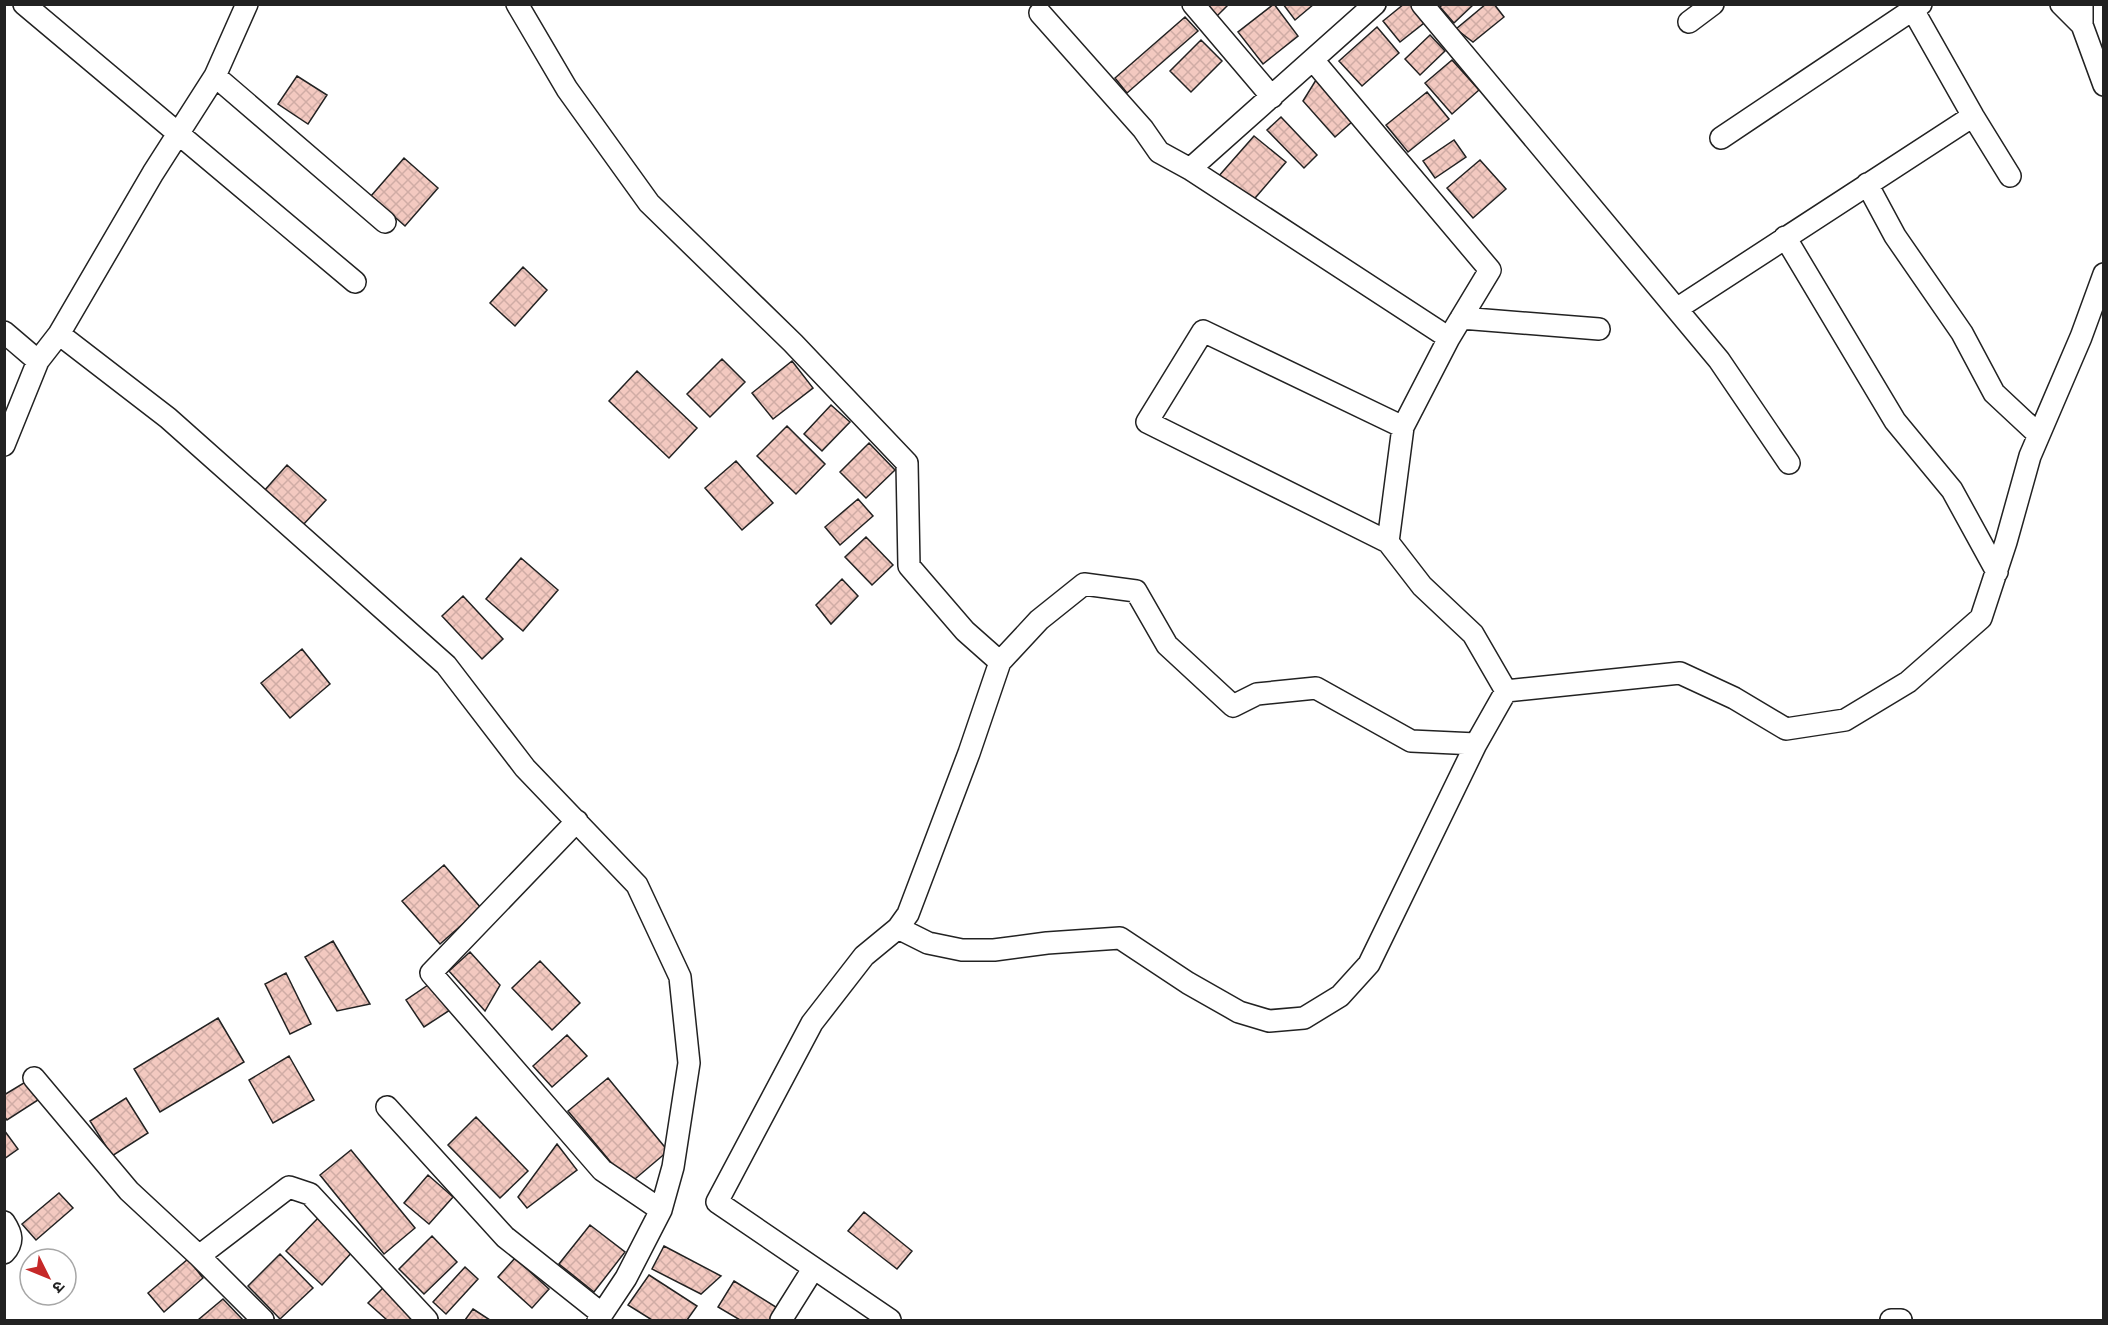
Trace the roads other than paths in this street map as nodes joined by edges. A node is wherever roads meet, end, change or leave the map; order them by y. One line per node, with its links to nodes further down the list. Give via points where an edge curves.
1 (24, 4): 19 (street)
2 (247, 4): 15 (street)
3 (517, 4): 41 (street, via 567,89 650,203 793,343 907,463 909,566 965,632)
4 (1193, 4): 17 (street)
5 (1375, 4): 14 (street)
6 (1422, 4): 28 (street)
7 (1713, 4): 12 (street)
8 (2061, 4): 11 (street)
9 (1917, 7): 18 (street); 20 (street)
10 (1040, 14): 21 (street, via 1143,129 1158,152)
11 (2082, 15): 13 (street)
12 (1689, 22)
13 (2099, 53): 16 (street)
14 (1313, 60): 17 (street); 29 (street, via 1490,270)
15 (215, 76): 19 (street); 24 (street)
16 (2103, 85)
17 (1272, 97): 21 (street)
18 (1973, 116): 22 (street); 23 (street)
19 (179, 133): 27 (street); 32 (street)
20 (1721, 138)
21 (1190, 169): 33 (street)
22 (2010, 176)
23 (1866, 184): 25 (street); 36 (street, via 1895,236 1962,333 1994,393)
24 (385, 222)
25 (1785, 237): 28 (street); 40 (street, via 1895,421 1952,490)
26 (2103, 274): 36 (street, via 2082,337)
27 (355, 282)
28 (1678, 308): 38 (street, via 1719,360)
29 (1461, 318): 30 (street); 33 (street)
30 (1599, 329)
31 (4, 332): 34 (street)
32 (59, 334): 34 (street); 44 (street, via 168,418 446,665 525,768)
33 (1449, 338): 35 (street)
34 (38, 361): 37 (street)
35 (1403, 427): 39 (street); 39 (street, via 1203,331 1147,422)
36 (2039, 435): 40 (street)
37 (4, 445)
38 (1789, 463)
39 (1388, 542): 42 (street, via 1422,586 1473,634)
40 (1997, 572): 42 (street, via 1981,618 1908,682 1845,720 1786,729 1734,698 1680,673)
41 (1000, 662): 43 (street, via 1040,620 1084,584 1136,591 1167,645 1233,706 1257,694 1316,688 1411,741); 45 (street, via 908,914)
42 (1506, 691): 43 (street)
43 (1476, 744): 45 (street, via 1369,964 1340,996 1304,1018 1269,1021 1239,1012 1120,938 962,950 928,943)
44 (578, 821): 48 (street, via 637,885 680,977 689,1063 673,1167); 48 (street, via 431,973 602,1170)
45 (898, 928): 52 (street, via 864,956 812,1023 717,1202)
46 (34, 1078): 51 (street, via 129,1191)
47 (387, 1107): 53 (street, via 505,1237)
48 (661, 1210): 53 (street, via 626,1278)
49 (4, 1222): 50 (street, via 11,1233 11,1245)
50 (4, 1253)
51 (199, 1256): 54 (street); 55 (street, via 289,1187 310,1194)
52 (813, 1269): 56 (street); 57 (street)
53 (600, 1317)
54 (263, 1320)
55 (428, 1320)
56 (781, 1320)
57 (890, 1320)
58 (1891, 1320): 59 (street)
59 (1901, 1320)

